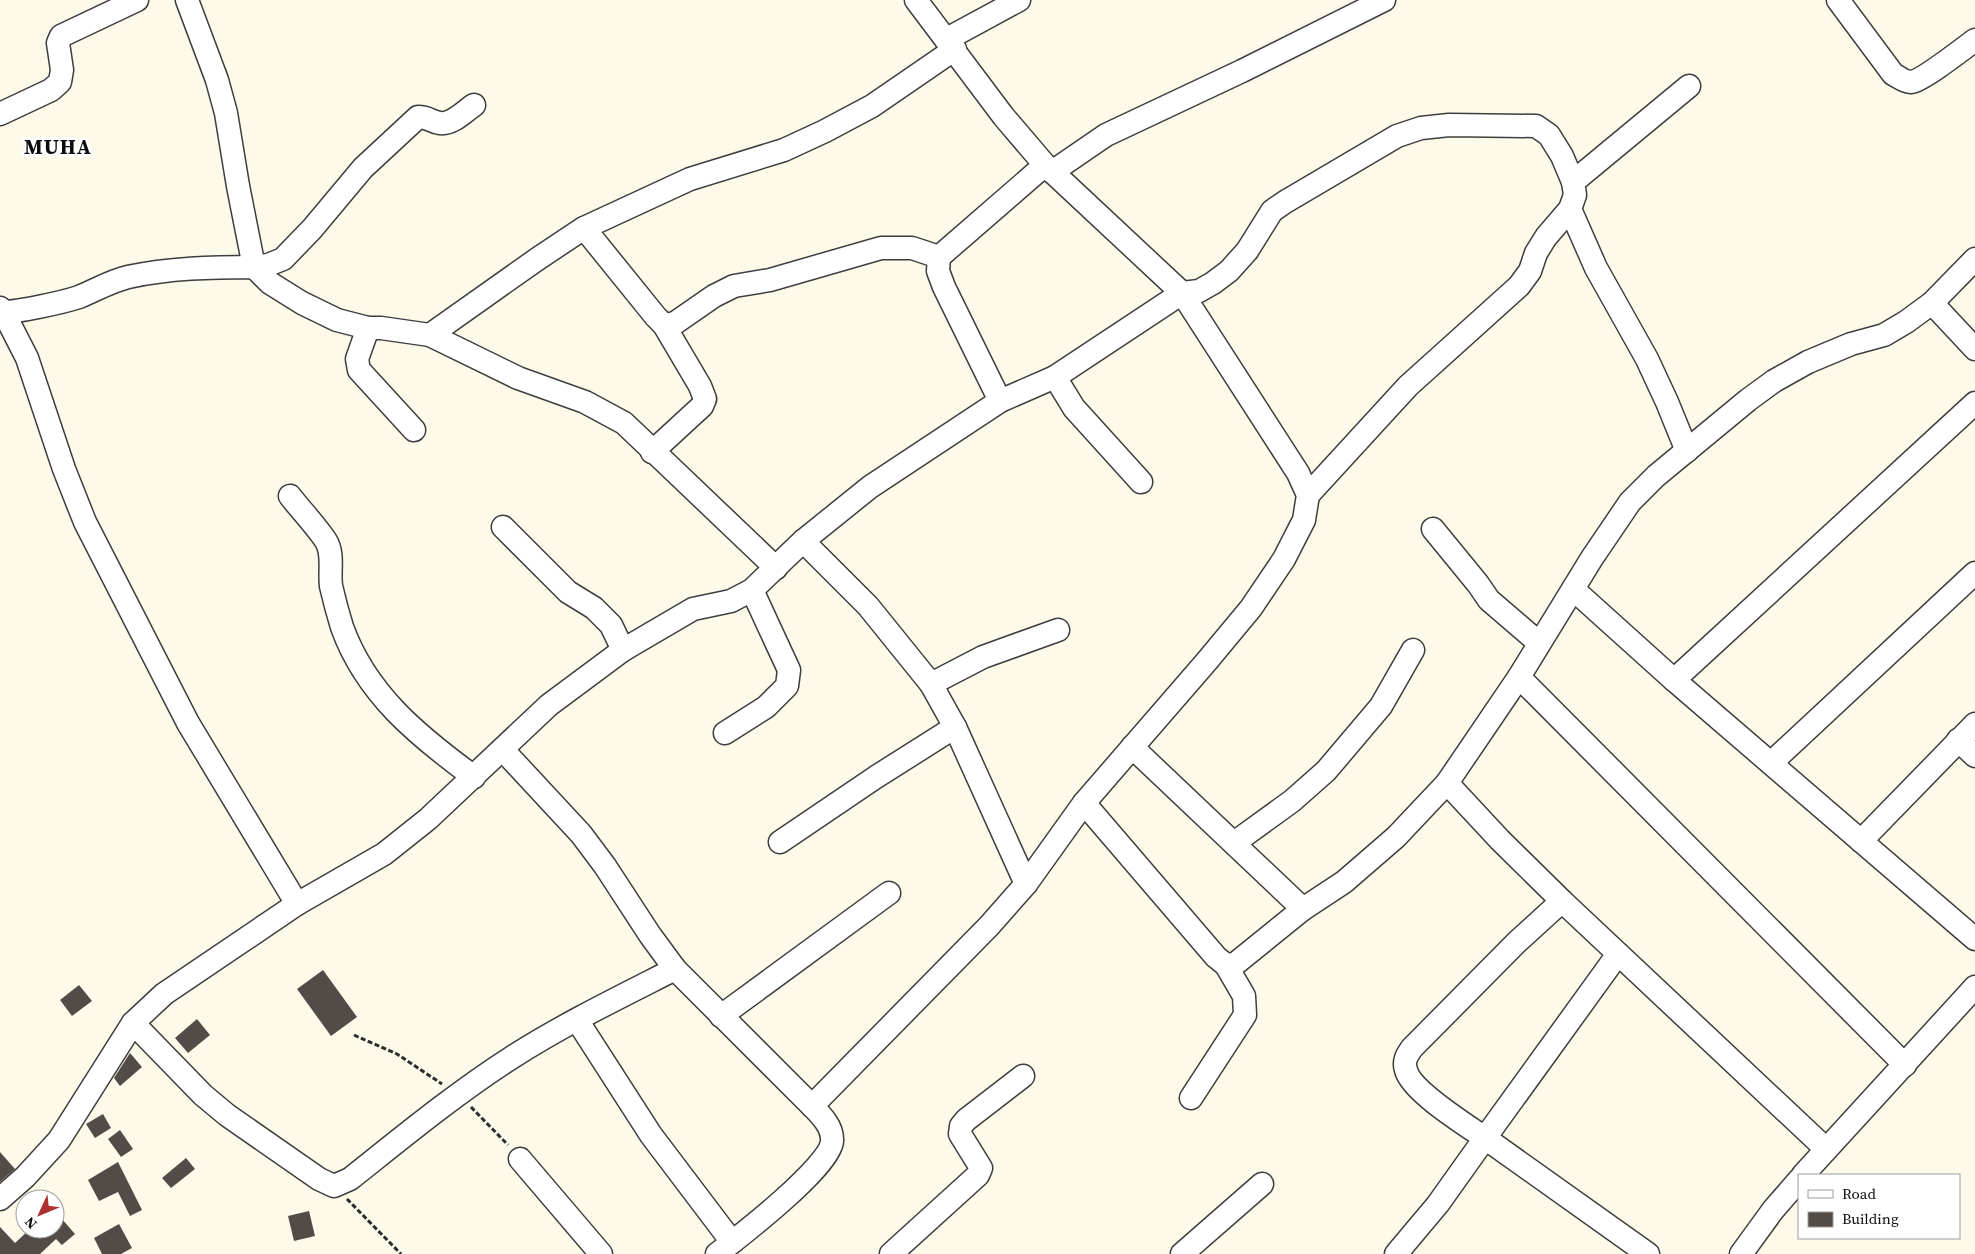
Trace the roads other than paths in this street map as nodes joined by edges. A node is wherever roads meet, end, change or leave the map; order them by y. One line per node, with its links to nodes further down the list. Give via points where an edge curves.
1 (137, 0): 11 (street, via 61,36 58,43 62,70 60,82 51,90)
2 (187, 0): 18 (street, via 226,113)
3 (916, 0): 8 (street)
4 (1019, 0): 8 (street)
5 (1384, 0): 12 (street, via 1242,72 1106,134)
6 (1838, 0): 7 (street, via 1893,74 1905,81 1914,82)
7 (1975, 40)
8 (951, 44): 12 (street, via 1004,117); 15 (street, via 872,106 825,131 784,150 690,179)
9 (1689, 86): 13 (street)
10 (474, 104): 18 (street, via 450,122 440,123 418,117 363,168 283,258)
11 (0, 114)
12 (1048, 169): 16 (street); 19 (street)
13 (1573, 182): 14 (street, via 1574,196); 19 (street, via 1549,135 1536,126 1449,125 1421,128 1396,136 1285,202 1272,212 1247,251 1229,271 1199,291)
14 (1570, 209): 30 (street, via 1600,275 1647,358); 33 (street, via 1536,253 1520,286 1408,386)
15 (584, 228): 22 (street); 24 (street)
16 (939, 257): 22 (street, via 912,248 881,248 770,280 734,286 675,324); 27 (street, via 938,271 944,287)
17 (1975, 259): 20 (street)
18 (254, 267): 21 (street, via 154,272 104,284 77,297); 23 (street, via 270,283 302,303 337,320)
19 (1182, 293): 26 (street); 33 (street, via 1298,473)
20 (1932, 303): 25 (street); 30 (street, via 1884,335 1808,362 1774,381)
21 (1, 311): 66 (street, via 27,358 85,522 188,723)
22 (664, 325): 31 (street, via 705,399 702,406)
23 (368, 328): 24 (street); 29 (street, via 357,359 359,370)
24 (430, 336): 31 (street, via 518,378 585,402 624,423)
25 (1975, 349)
26 (1056, 377): 27 (street); 32 (street, via 1074,408)
27 (1000, 402): 37 (street, via 870,486)
28 (1975, 403): 47 (street)
29 (414, 430)
30 (1686, 451): 40 (street, via 1630,502)
31 (652, 452): 38 (street)
32 (1141, 482)
33 (1308, 495): 53 (street, via 1300,528 1284,559 1251,608)
34 (290, 496): 57 (street, via 326,542 331,585 342,627 363,672 383,699 431,746)
35 (503, 527): 44 (street, via 568,592 594,608 610,625)
36 (1433, 529): 43 (street, via 1488,600)
37 (803, 541): 38 (street); 48 (street, via 868,606)
38 (776, 568): 41 (street)
39 (1975, 573): 56 (street)
40 (1573, 589): 43 (street); 47 (street)
41 (752, 590): 44 (street, via 731,601 693,609); 51 (street, via 789,670 787,686 766,707)
42 (1058, 630): 48 (street, via 983,656)
43 (1539, 642): 46 (street)
44 (623, 650): 54 (street, via 549,706)
45 (1413, 650): 62 (street, via 1381,706 1326,771 1292,801)
46 (1519, 677): 58 (street); 76 (street)
47 (1674, 680): 56 (street)
48 (931, 684): 50 (street)
49 (1975, 724): 52 (street)
50 (955, 727): 61 (street); 63 (street)
51 (724, 733)
52 (1958, 740): 55 (street); 60 (street)
53 (1132, 747): 59 (street); 62 (street)
54 (503, 750): 57 (street); 71 (street, via 582,834)
55 (1975, 756)
56 (1771, 763): 60 (street)
57 (474, 777): 66 (street, via 384,854)
58 (1447, 783): 65 (street); 67 (street, via 1396,837 1344,882)
59 (1084, 803): 63 (street); 70 (street)
60 (1860, 841): 68 (street)
61 (780, 842)
62 (1234, 843): 67 (street)
63 (1026, 884): 79 (street, via 983,933)
64 (888, 893): 73 (street)
65 (1562, 901): 69 (street); 80 (street, via 1517,942 1412,1048 1404,1060 1410,1080 1440,1107)
66 (297, 904): 75 (street, via 164,994)
67 (1303, 909): 70 (street, via 1235,964)
68 (1975, 939)
69 (1618, 954): 80 (street); 81 (street)
70 (1226, 964): 78 (street, via 1244,996 1245,1015)
71 (675, 969): 73 (street); 74 (street)
72 (1975, 987): 76 (street)
73 (721, 1016): 79 (street)
74 (577, 1020): 75 (street, via 512,1057 457,1094 350,1179 334,1186 203,1096); 87 (street)
75 (133, 1023): 86 (street, via 59,1140)
76 (1905, 1065): 81 (street)
77 (1023, 1076): 89 (street, via 961,1126 960,1134 981,1168 978,1175)
78 (1190, 1098)
79 (812, 1106): 87 (street, via 832,1133 833,1144 796,1188)
80 (1485, 1138): 91 (street, via 1438,1204); 92 (street)
81 (1826, 1148): 83 (street)
82 (520, 1159): 88 (street)
83 (1804, 1174)
84 (1798, 1181): 93 (street)
85 (1262, 1184): 90 (street)
86 (0, 1199)
87 (724, 1248)
88 (601, 1254)
89 (891, 1254)
90 (1182, 1254)
91 (1396, 1254)
92 (1648, 1254)
93 (1741, 1254)

